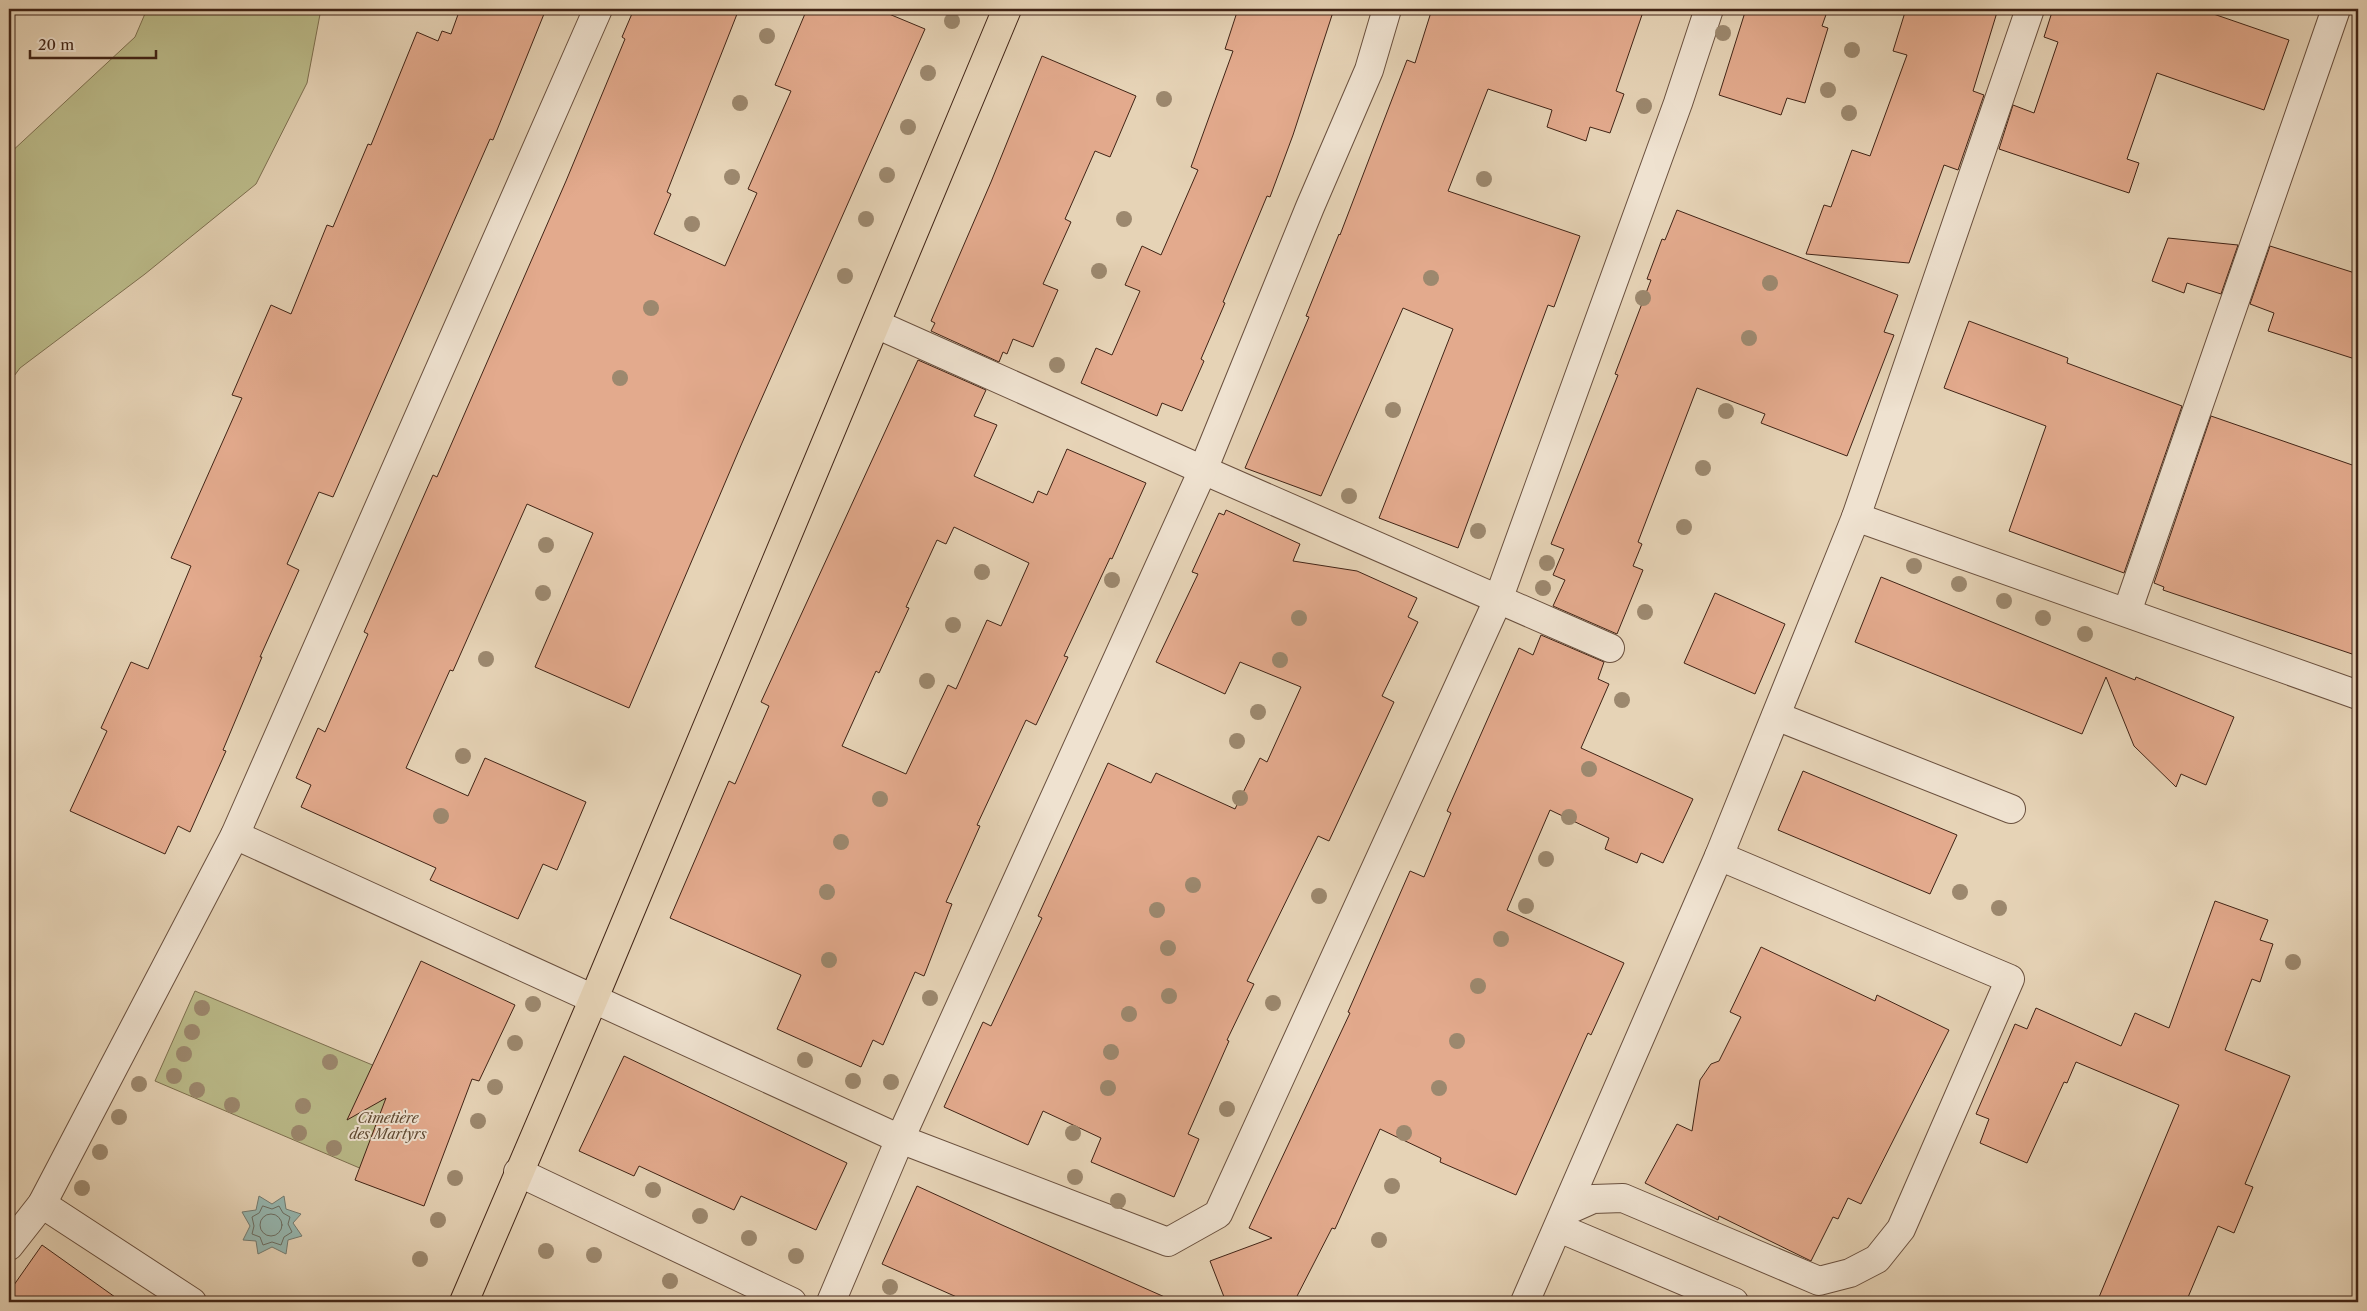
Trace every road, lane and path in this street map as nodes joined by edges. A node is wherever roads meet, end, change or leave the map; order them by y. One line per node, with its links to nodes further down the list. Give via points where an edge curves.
1 (598, 9): 16 (street)
2 (1007, 9): 7 (main road)
3 (1387, 9): 8 (street, via 1369,70)
4 (1708, 9): 10 (street, via 1678,103)
5 (2030, 9): 9 (street)
6 (2336, 9): 11 (street)
7 (876, 324): 8 (street); 18 (main road)
8 (1203, 470): 10 (street); 19 (street)
9 (1856, 517): 11 (street); 14 (street)
10 (1498, 600): 12 (street); 19 (street, via 1218,1214 1168,1242)
11 (2127, 612): 13 (street)
12 (1610, 648)
13 (2358, 695)
14 (1776, 716): 15 (street); 17 (street)
15 (2011, 809)
16 (235, 835): 18 (street); 21 (street)
17 (1719, 856): 22 (street); 22 (street, via 2010,980 1901,1229 1877,1259 1857,1270 1819,1281 1623,1198 1593,1199)
18 (594, 998): 19 (street); 20 (main road)
19 (900, 1139): 27 (street)
20 (518, 1172): 25 (main road); 26 (street)
21 (42, 1204): 23 (street); 24 (street)
22 (1562, 1220): 28 (street); 29 (street)
23 (9, 1246)
24 (192, 1302)
25 (464, 1302)
26 (792, 1302)
27 (831, 1302)
28 (1525, 1302)
29 (1734, 1302)

